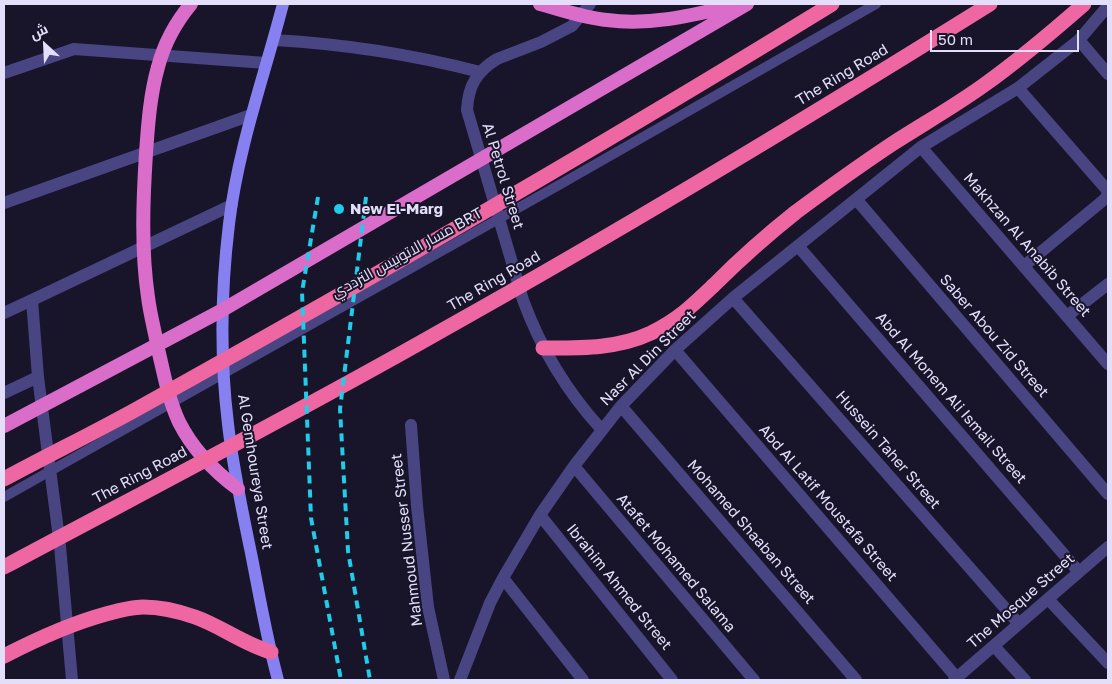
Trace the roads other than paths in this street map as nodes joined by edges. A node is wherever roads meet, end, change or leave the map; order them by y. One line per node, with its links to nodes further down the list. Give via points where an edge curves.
1 (191, 4): 42 (highway, via 165,44 153,89 145,184 148,297 165,382 180,423 205,460)
2 (283, 4): 12 (main road, Al Gemhoureya Street)
3 (540, 4): 5 (highway, via 587,17 629,22 672,19)
4 (590, 4): 15 (street, Al Petrol Street, via 572,26 497,59)
5 (739, 4)
6 (747, 4): 38 (highway, via 219,312)
7 (832, 4): 41 (highway, via 581,156 143,405)
8 (876, 4): 44 (lane, مسار الاتوبيس الترددي BRT)
9 (990, 4): 47 (highway, The Ring Road, via 732,162 450,326)
10 (1084, 4): 31 (highway, via 984,85 859,166 794,214 699,301 667,325 610,346)
11 (1108, 6): 13 (street, Nasr Al Din Street)
12 (274, 40): 14 (main road, Al Gemhoureya Street); 15 (street, via 364,47)
13 (1079, 40): 17 (street); 18 (street, Nasr Al Din Street)
14 (266, 63): 16 (street, via 74,49); 19 (main road, Al Gemhoureya Street)
15 (480, 72): 31 (street, Al Petrol Street, via 469,90 469,120 523,300)
16 (4, 73)
17 (1108, 74)
18 (1018, 88): 20 (street, Nasr Al Din Street); 25 (street, via 1108,195)
19 (252, 115): 22 (street); 23 (main road, Al Gemhoureya Street)
20 (921, 147): 21 (street, Nasr Al Din Street); 25 (street, Makhzan Al Anabib Street)
21 (856, 199): 24 (street, Nasr Al Din Street); 43 (street, Saber Abou Zid Street)
22 (4, 203)
23 (232, 205): 28 (street); 42 (main road, Al Gemhoureya Street, via 223,290 223,357 228,424)
24 (798, 246): 27 (street, Nasr Al Din Street); 48 (street, Abd Al Monem Ali Ismail Street)
25 (1024, 266): 30 (street, Makhzan Al Anabib Street)
26 (1108, 284): 30 (street)
27 (733, 298): 32 (street, Nasr Al Din Street); 51 (street, Hussein Taher Street)
28 (32, 300): 29 (street); 34 (street)
29 (4, 313)
30 (1067, 316): 33 (street, Makhzan Al Anabib Street)
31 (543, 348): 39 (street, Al Petrol Street, via 570,392)
32 (674, 350): 36 (street, Nasr Al Din Street); 57 (street, Abd Al Latif Moustafa Street)
33 (1108, 364)
34 (38, 377): 35 (street); 52 (street)
35 (4, 393)
36 (621, 406): 39 (street, Nasr Al Din Street); 65 (street, Mohamed Shaaban Street)
37 (410, 425): 60 (street, Mahmoud Nusser Street, via 428,606)
38 (4, 426)
39 (602, 430): 40 (street, Nasr Al Din Street)
40 (574, 466): 45 (street, Nasr Al Din Street); 64 (street, Atafet Mohamed Salama)
41 (4, 479)
42 (238, 490): 54 (main road, Al Gemhoureya Street)
43 (1108, 494)
44 (4, 497)
45 (540, 514): 49 (street, Nasr Al Din Street); 63 (street, Ibrahim Ahmed Street)
46 (1108, 547): 48 (street, The Mosque Street)
47 (4, 567)
48 (1079, 572): 50 (street, The Mosque Street)
49 (503, 578): 61 (street, Nasr Al Din Street); 62 (street)
50 (1048, 599): 51 (street, The Mosque Street); 56 (street)
51 (1019, 624): 53 (street, The Mosque Street)
52 (67, 626): 54 (highway, via 141,607 167,609 197,617); 55 (highway); 58 (street)
53 (994, 646): 57 (street, The Mosque Street); 66 (street)
54 (271, 652): 59 (main road, Al Gemhoureya Street)
55 (4, 656)
56 (1107, 659)
57 (955, 679)
58 (72, 680)
59 (278, 680)
60 (444, 680)
61 (460, 680)
62 (583, 680)
63 (672, 680)
64 (754, 680)
65 (856, 680)
66 (1025, 680)

